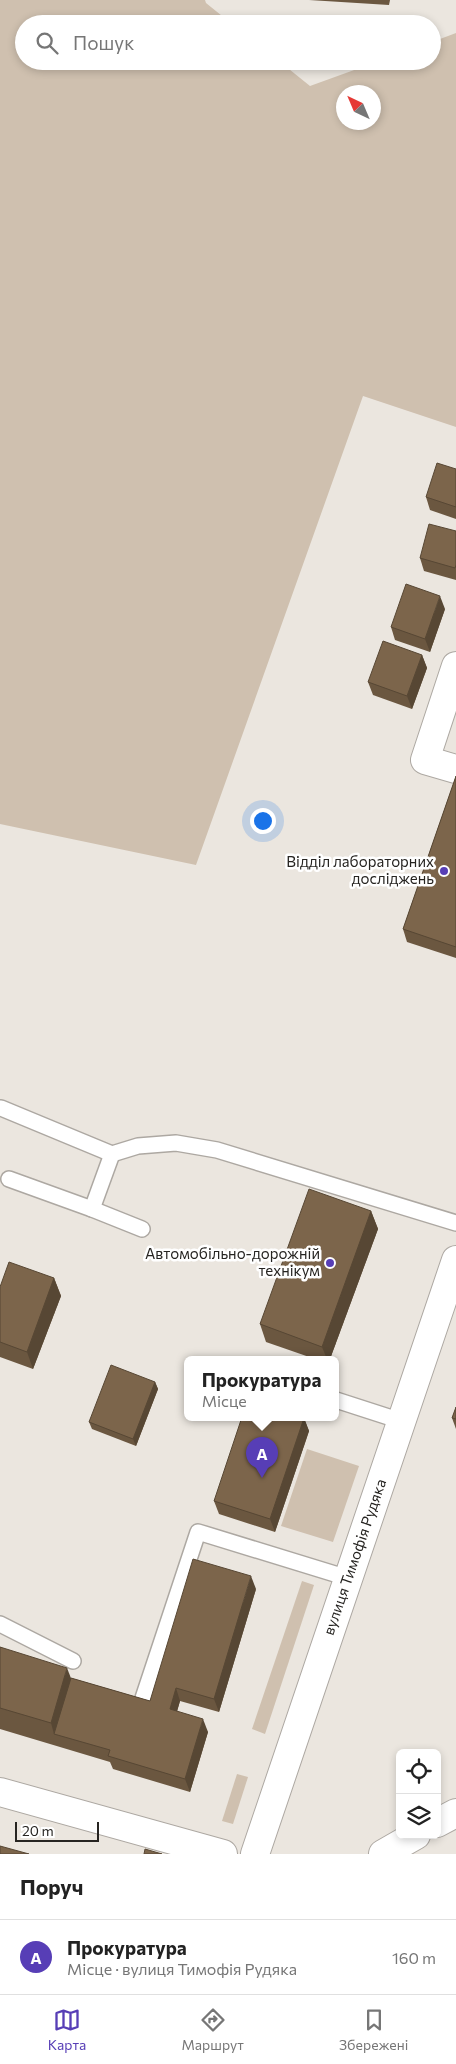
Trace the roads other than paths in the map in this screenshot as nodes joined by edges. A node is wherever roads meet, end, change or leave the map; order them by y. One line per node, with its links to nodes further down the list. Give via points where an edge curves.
1 (456, 666): 2 (street, via 425,760)
2 (456, 769)
3 (1, 1108): 4 (lane)
4 (112, 1154): 6 (lane); 7 (lane, via 138,1146 176,1143 217,1150)
5 (9, 1179): 6 (lane)
6 (92, 1209): 8 (lane)
7 (456, 1223)
8 (142, 1229)
9 (456, 1260): 11 (street, вулиця Тимофія Рудяка)
10 (339, 1401): 11 (lane)
11 (401, 1421): 12 (street, вулиця Тимофія Рудяка)
12 (348, 1578): 15 (lane, via 198,1532); 21 (street, вулиця Тимофія Рудяка)
13 (0, 1624): 14 (lane)
14 (73, 1661)
15 (143, 1698)
16 (0, 1792): 20 (street)
17 (456, 1813): 18 (street)
18 (441, 1821)
19 (409, 1839): 22 (street)
20 (223, 1854)
21 (255, 1854)
22 (383, 1854)

